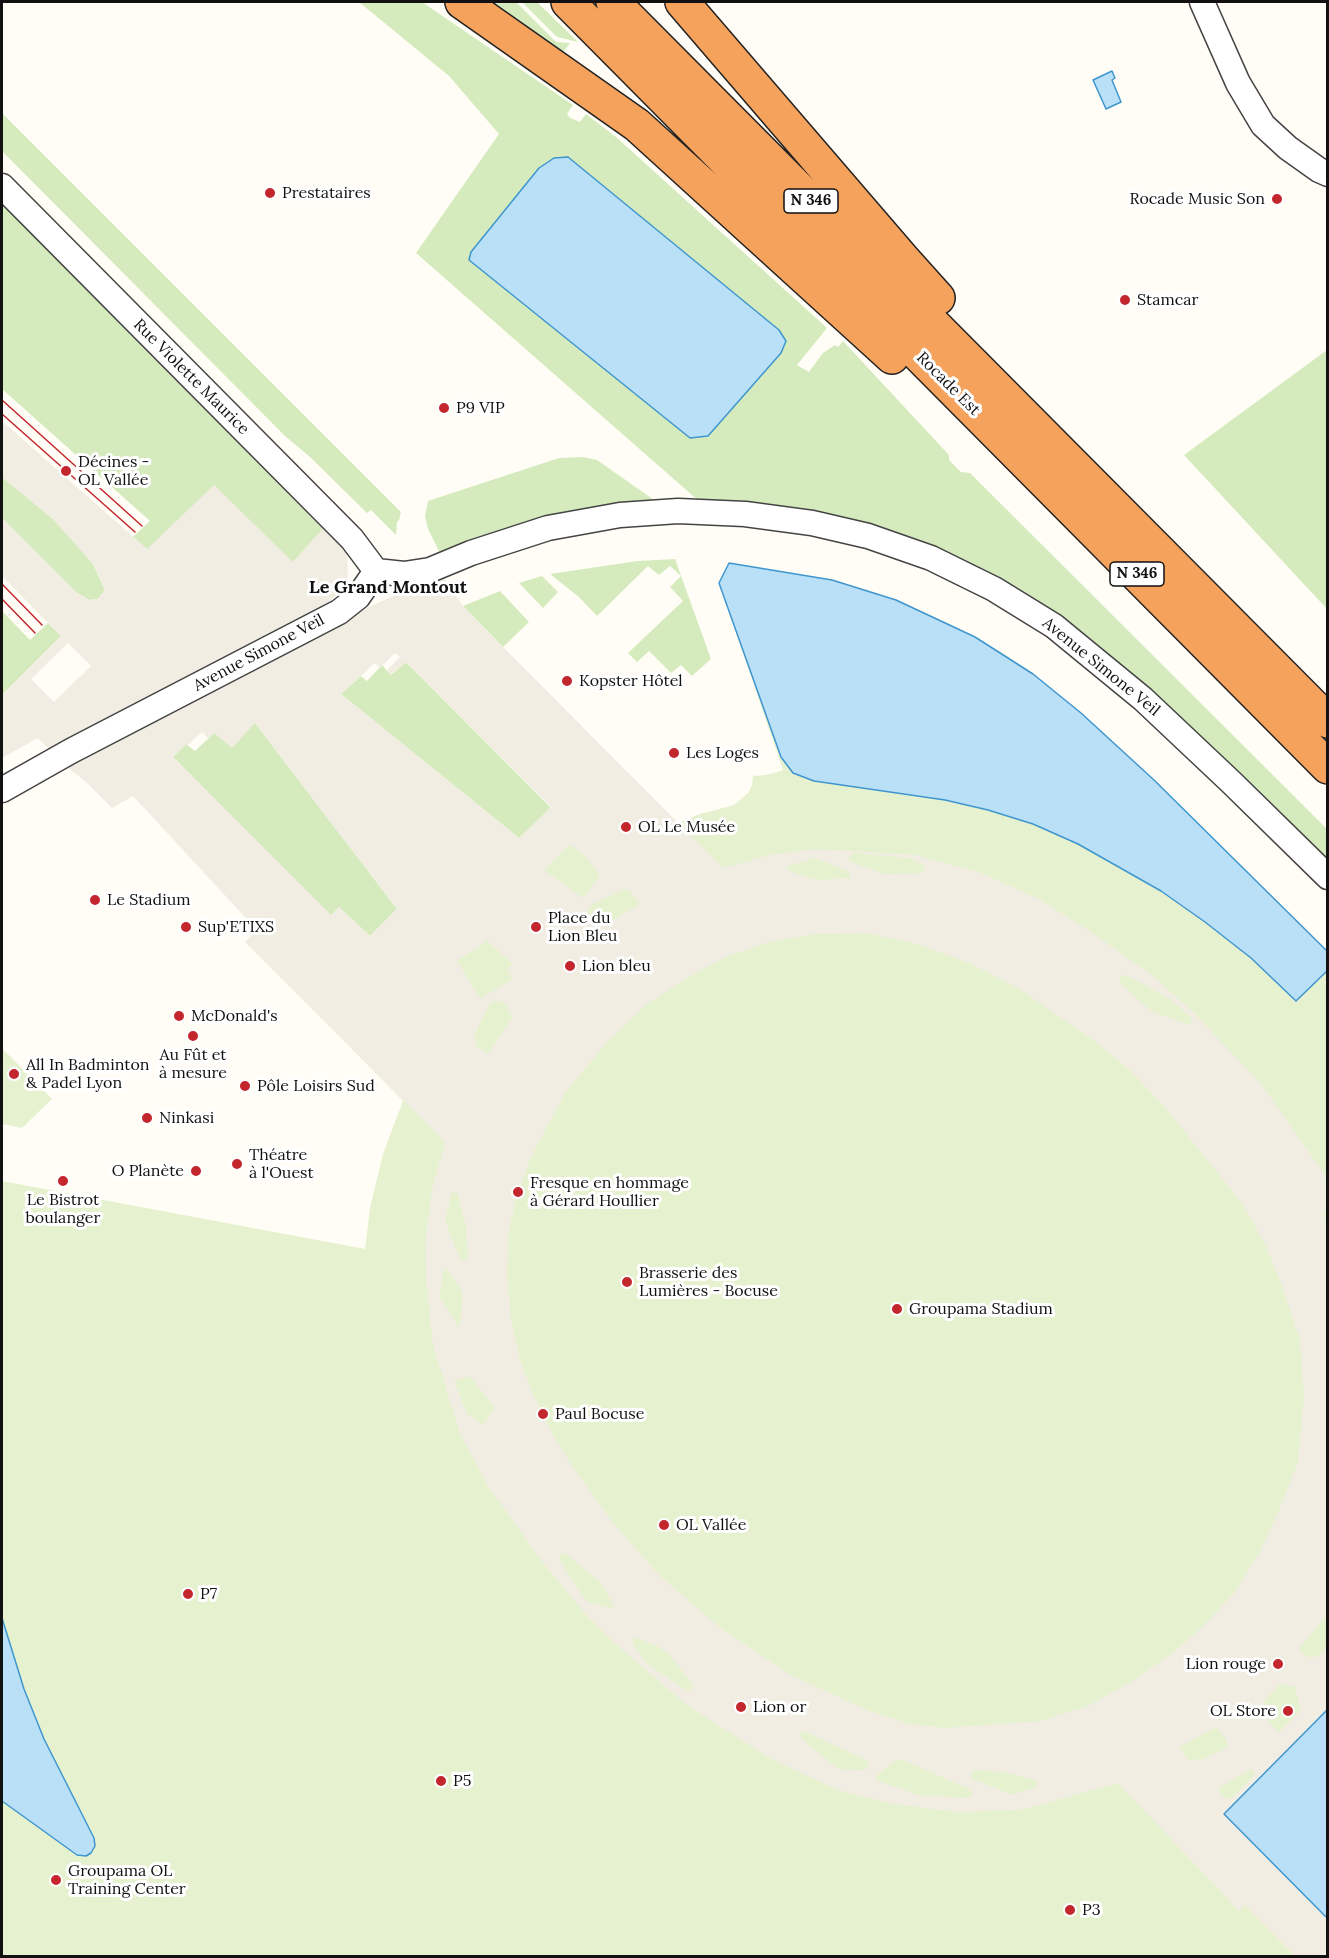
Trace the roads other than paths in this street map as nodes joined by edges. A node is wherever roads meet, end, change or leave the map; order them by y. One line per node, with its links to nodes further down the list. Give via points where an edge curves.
1 (462, 2): 8 (highway, via 637,125 910,373)
2 (568, 2): 8 (highway, Rocade Est / N 346)
3 (613, 2): 9 (highway, Rocade Est / N 346)
4 (682, 2): 9 (highway, via 903,260 1000,366)
5 (1202, 2): 6 (street, via 1238,83 1263,125 1288,148)
6 (1328, 174)
7 (2, 186): 10 (street, Rue Violette Maurice, via 352,539)
8 (946, 382): 12 (highway, Rocade Est / N 346)
9 (1010, 400): 11 (highway, Rocade Est / N 346)
10 (376, 572): 13 (street, Avenue Simone Veil, via 358,597 339,612); 14 (street, Avenue Simone Veil, via 404,574 430,570 471,552 548,528 620,515 678,511 745,514 868,536 931,558 994,589 1054,626 1143,699)
11 (1328, 721)
12 (1328, 767)
13 (2, 790)
14 (1328, 878)

